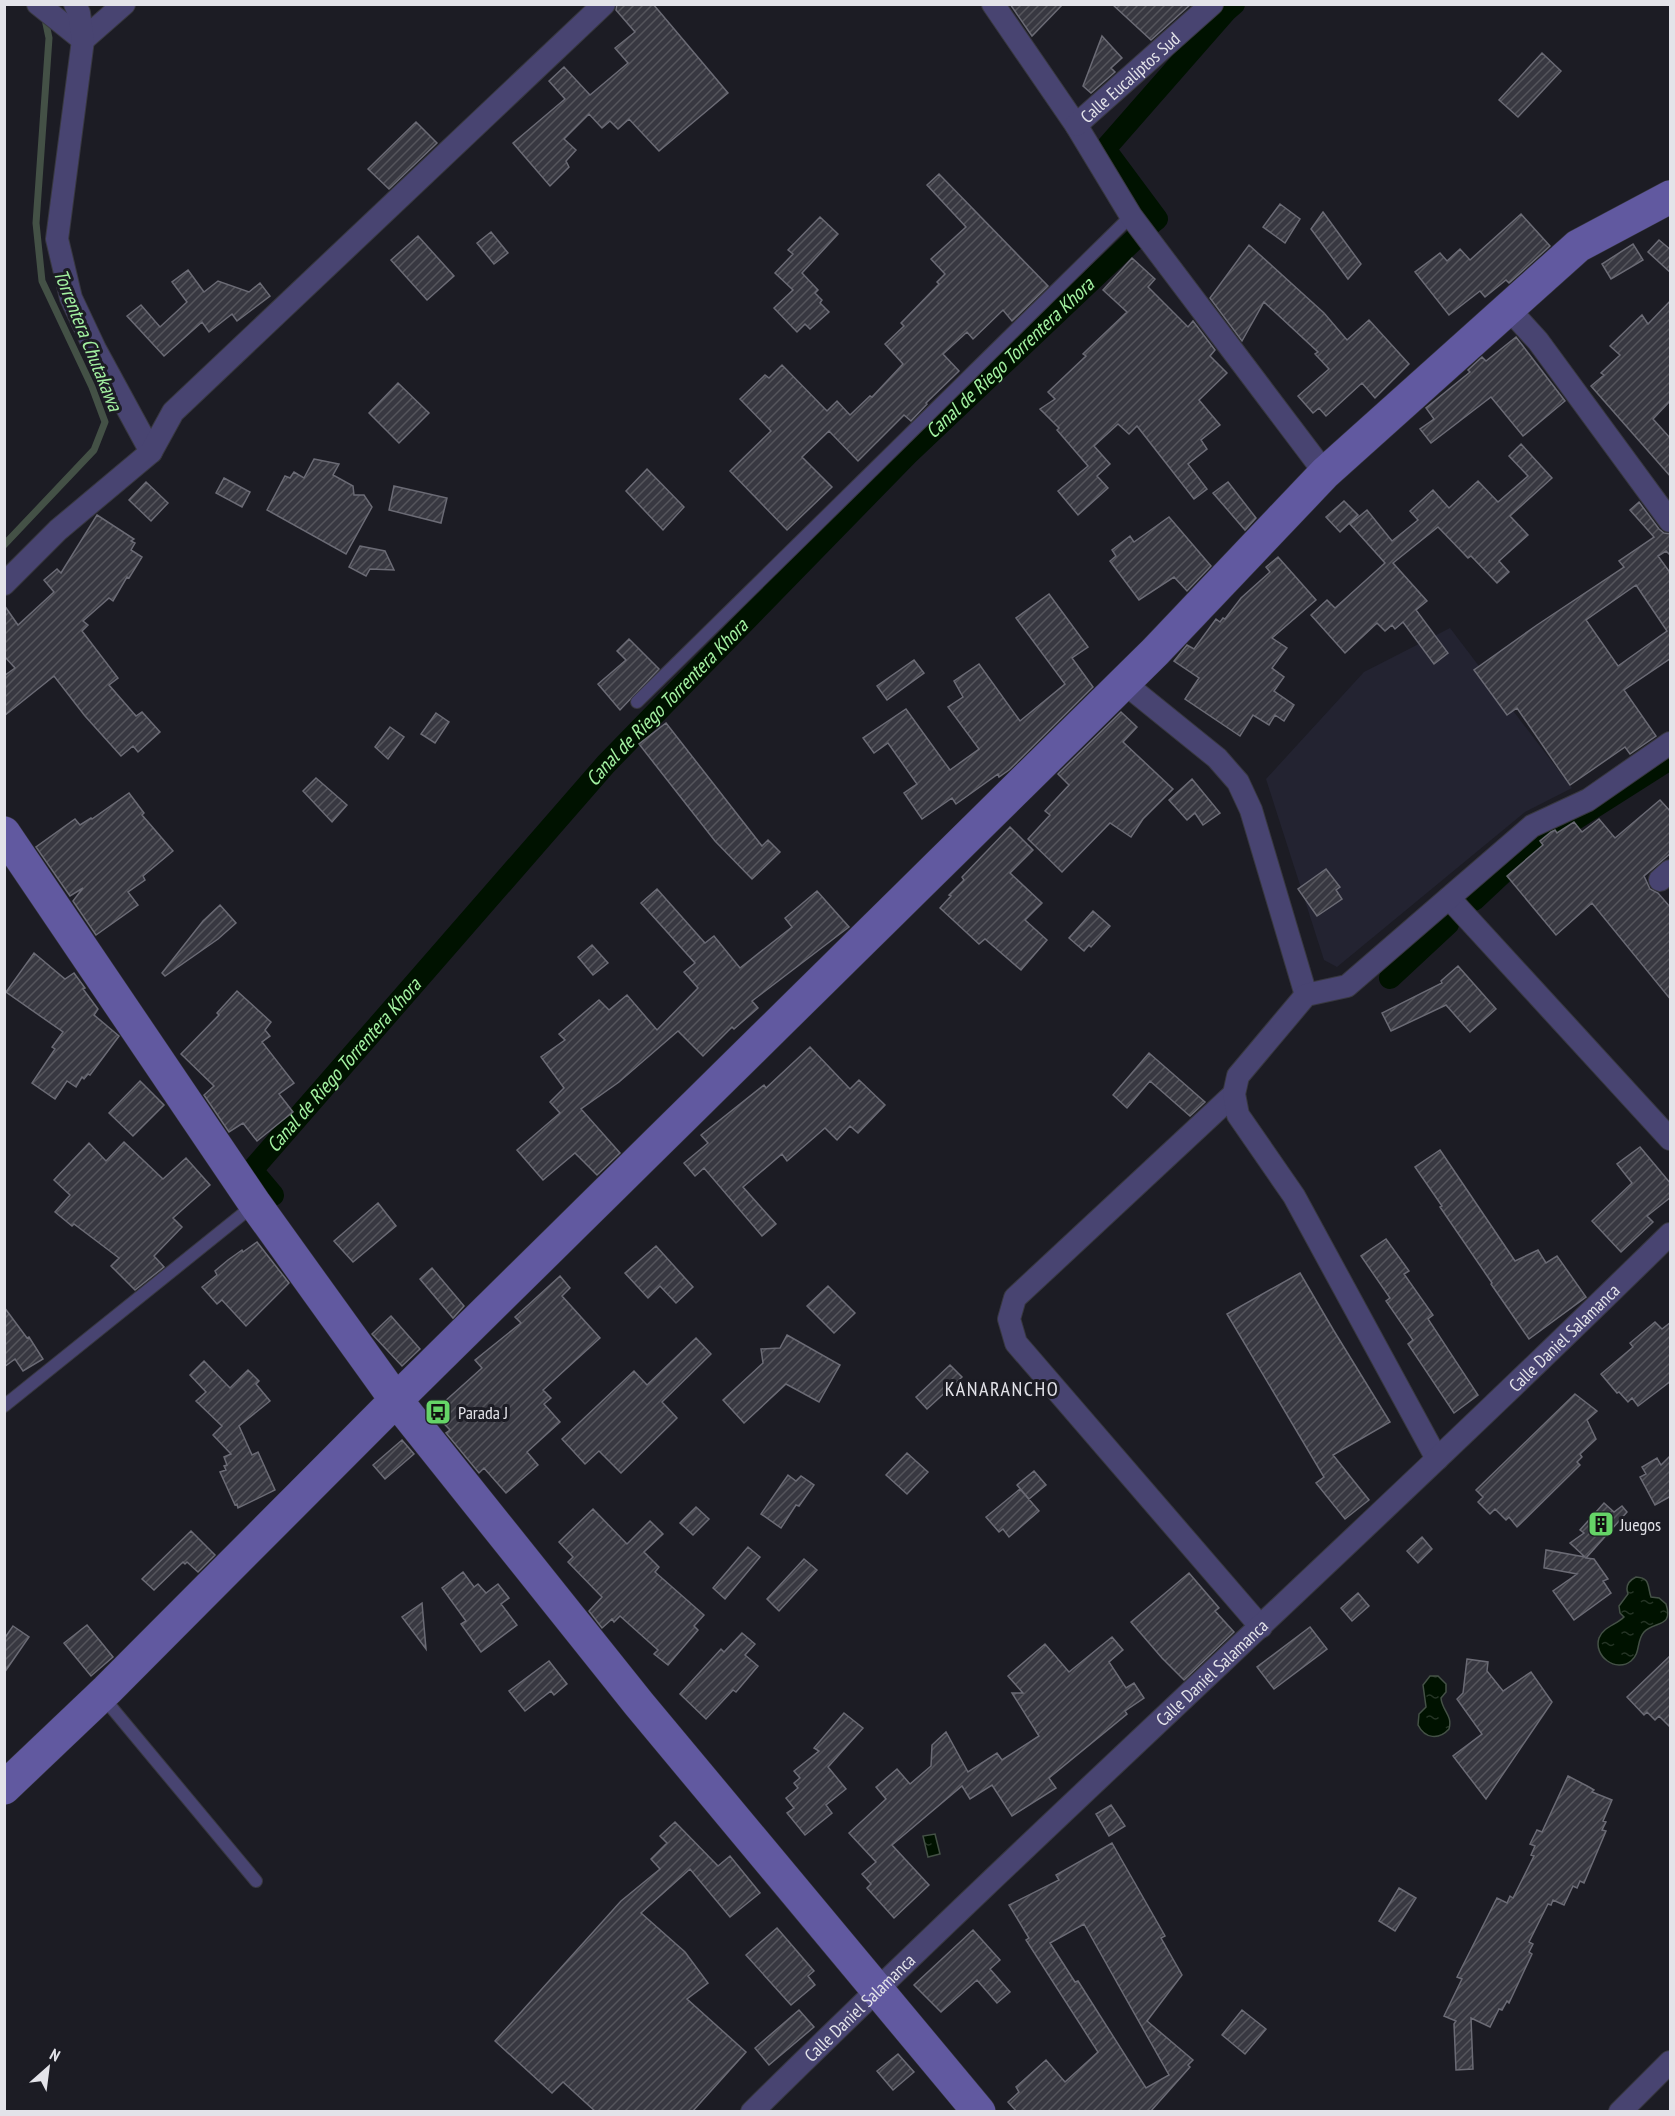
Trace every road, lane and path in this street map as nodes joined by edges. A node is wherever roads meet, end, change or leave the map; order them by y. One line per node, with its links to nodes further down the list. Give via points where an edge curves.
1 (38, 4): 7 (street)
2 (75, 4): 7 (street)
3 (124, 4): 7 (street)
4 (604, 4): 12 (street, via 172,412)
5 (993, 4): 8 (street)
6 (1212, 4): 8 (street, Calle Eucaliptos Sud)
7 (83, 40): 12 (street, via 57,238 71,298)
8 (1076, 125): 10 (street)
9 (1671, 196): 11 (main road, via 1578,246)
10 (1131, 216): 13 (street); 17 (lane)
11 (1508, 308): 13 (main road); 14 (street, via 1538,341)
12 (151, 452): 15 (street, via 58,530)
13 (1325, 473): 16 (main road)
14 (1671, 521)
15 (4, 584)
16 (1123, 682): 21 (street, via 1217,758 1238,782 1251,810); 26 (main road)
17 (637, 702)
18 (1671, 743): 20 (street, via 1588,800 1532,826)
19 (4, 833): 24 (main road)
20 (1449, 898): 21 (street, via 1347,986); 23 (street)
21 (1306, 995): 22 (street, via 1238,1076)
22 (1234, 1094): 28 (street, via 1238,1115 1294,1196); 29 (street, via 1015,1298 1009,1319 1016,1343)
23 (1671, 1139)
24 (255, 1204): 26 (main road); 27 (lane)
25 (1671, 1234): 28 (street, Calle Daniel Salamanca)
26 (396, 1400): 30 (main road); 33 (main road, via 639,1704)
27 (4, 1406)
28 (1437, 1459): 29 (street, Calle Daniel Salamanca)
29 (1262, 1627): 33 (street, Calle Daniel Salamanca)
30 (102, 1695): 31 (main road); 32 (lane)
31 (4, 1788)
32 (256, 1881)
33 (877, 1988): 35 (street, Calle Daniel Salamanca); 36 (main road)
34 (1671, 2062): 37 (street)
35 (752, 2112)
36 (979, 2112)
37 (1620, 2112)

